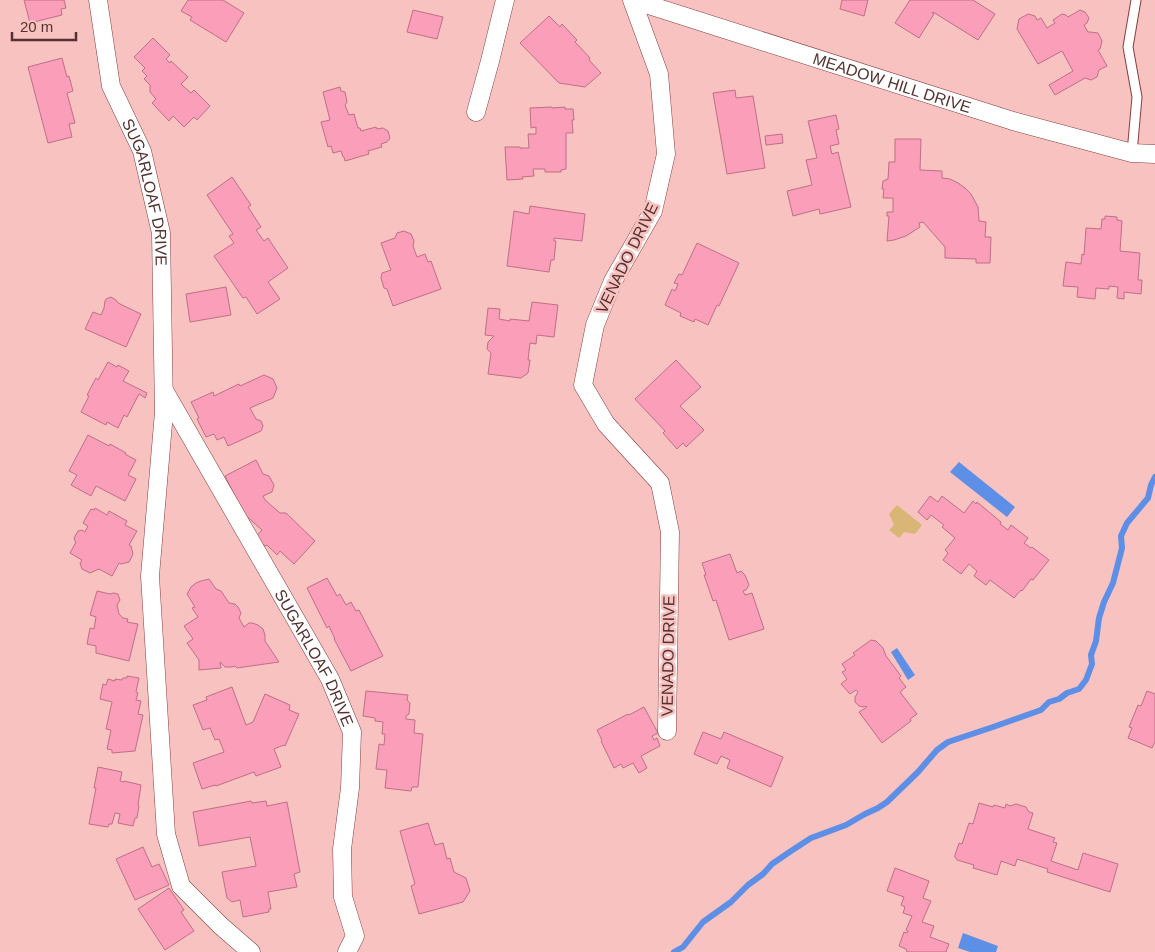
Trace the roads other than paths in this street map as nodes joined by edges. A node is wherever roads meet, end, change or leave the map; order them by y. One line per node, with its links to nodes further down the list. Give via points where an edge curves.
1 (98, 0): 8 (street, SUGARLOAF DRIVE, via 111,86 142,151 161,233)
2 (505, 0): 5 (street)
3 (632, 0): 6 (street, MEADOW HILL DRIVE, via 1013,121); 9 (street, VENADO DRIVE, via 659,74 666,154 653,211 613,281 595,324 583,385 606,424 660,483 670,532)
4 (1136, 0): 6 (lane, via 1128,47 1137,97)
5 (476, 112)
6 (1132, 154): 7 (street, MEADOW HILL DRIVE)
7 (1155, 154)
8 (164, 389): 10 (street, SUGARLOAF DRIVE, via 150,576 166,834 181,886); 11 (street, SUGARLOAF DRIVE, via 330,679 352,732 350,788 342,849 342,897 355,936)
9 (668, 731)
10 (251, 952)
11 (347, 952)

